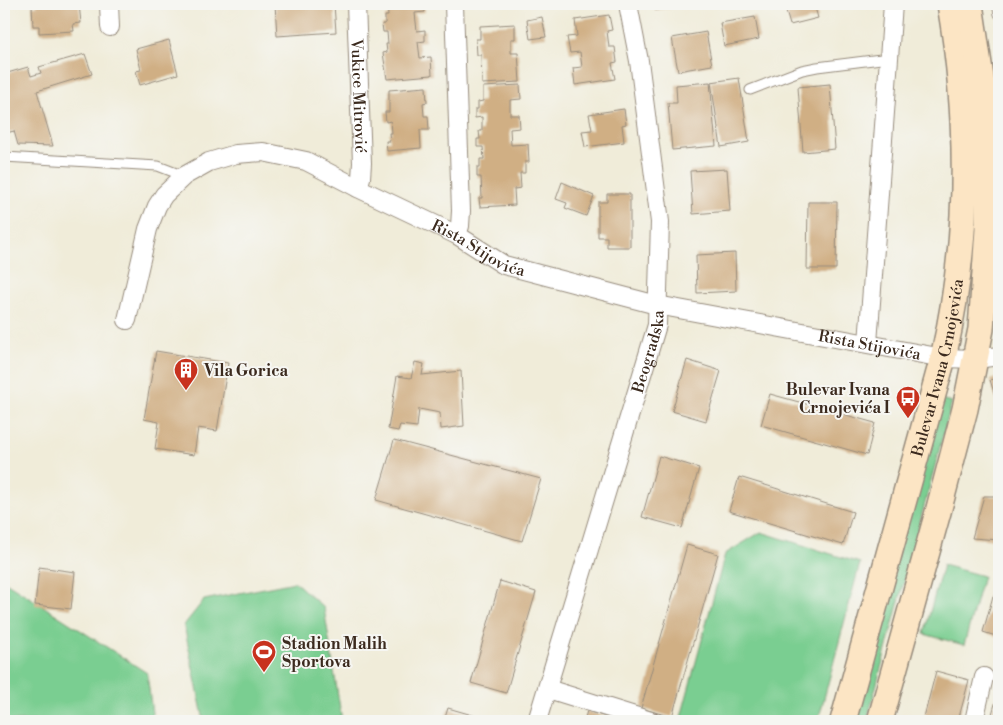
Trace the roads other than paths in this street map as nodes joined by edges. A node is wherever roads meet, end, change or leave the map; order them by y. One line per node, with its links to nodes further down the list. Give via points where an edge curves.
1 (109, 4): 10 (street)
2 (356, 4): 16 (street, Vukice Mitrović, via 362,163)
3 (454, 4): 17 (street, via 461,211)
4 (628, 4): 18 (street, Beogradska, via 639,61 660,222)
5 (893, 4): 11 (street)
6 (950, 4): 22 (main road, Bulevar Ivana Crnojevića, via 964,121 964,203 958,280)
7 (970, 4): 13 (main road, Bulevar Ivana Crnojevića, via 988,140)
8 (997, 4): 9 (lane)
9 (999, 14)
10 (110, 27)
11 (889, 58): 12 (lane, via 802,70); 20 (street)
12 (750, 90)
13 (994, 153): 21 (main road, Bulevar Ivana Crnojevića, via 981,329)
14 (4, 157): 15 (lane, via 158,166)
15 (184, 176): 16 (street, Rista Stijovića, via 224,157 263,152 306,161); 19 (street, Rista Stijovića, via 164,195 152,218)
16 (358, 188): 17 (street, Rista Stijovića)
17 (457, 235): 18 (street, Rista Stijovića, via 504,265)
18 (657, 305): 20 (street, Rista Stijovića); 24 (street, Beogradska, via 657,325)
19 (126, 320)
20 (868, 343): 22 (street, Rista Stijovića)
21 (988, 357): 22 (street, Rista Stijovića); 28 (main road, Bulevar Ivana Crnojevića, via 938,512)
22 (944, 358): 27 (main road, Bulevar Ivana Crnojevića)
23 (984, 676): 29 (street)
24 (548, 689): 25 (street, Beogradska); 26 (street)
25 (537, 721)
26 (652, 721)
27 (844, 721)
28 (880, 721)
29 (974, 721)

